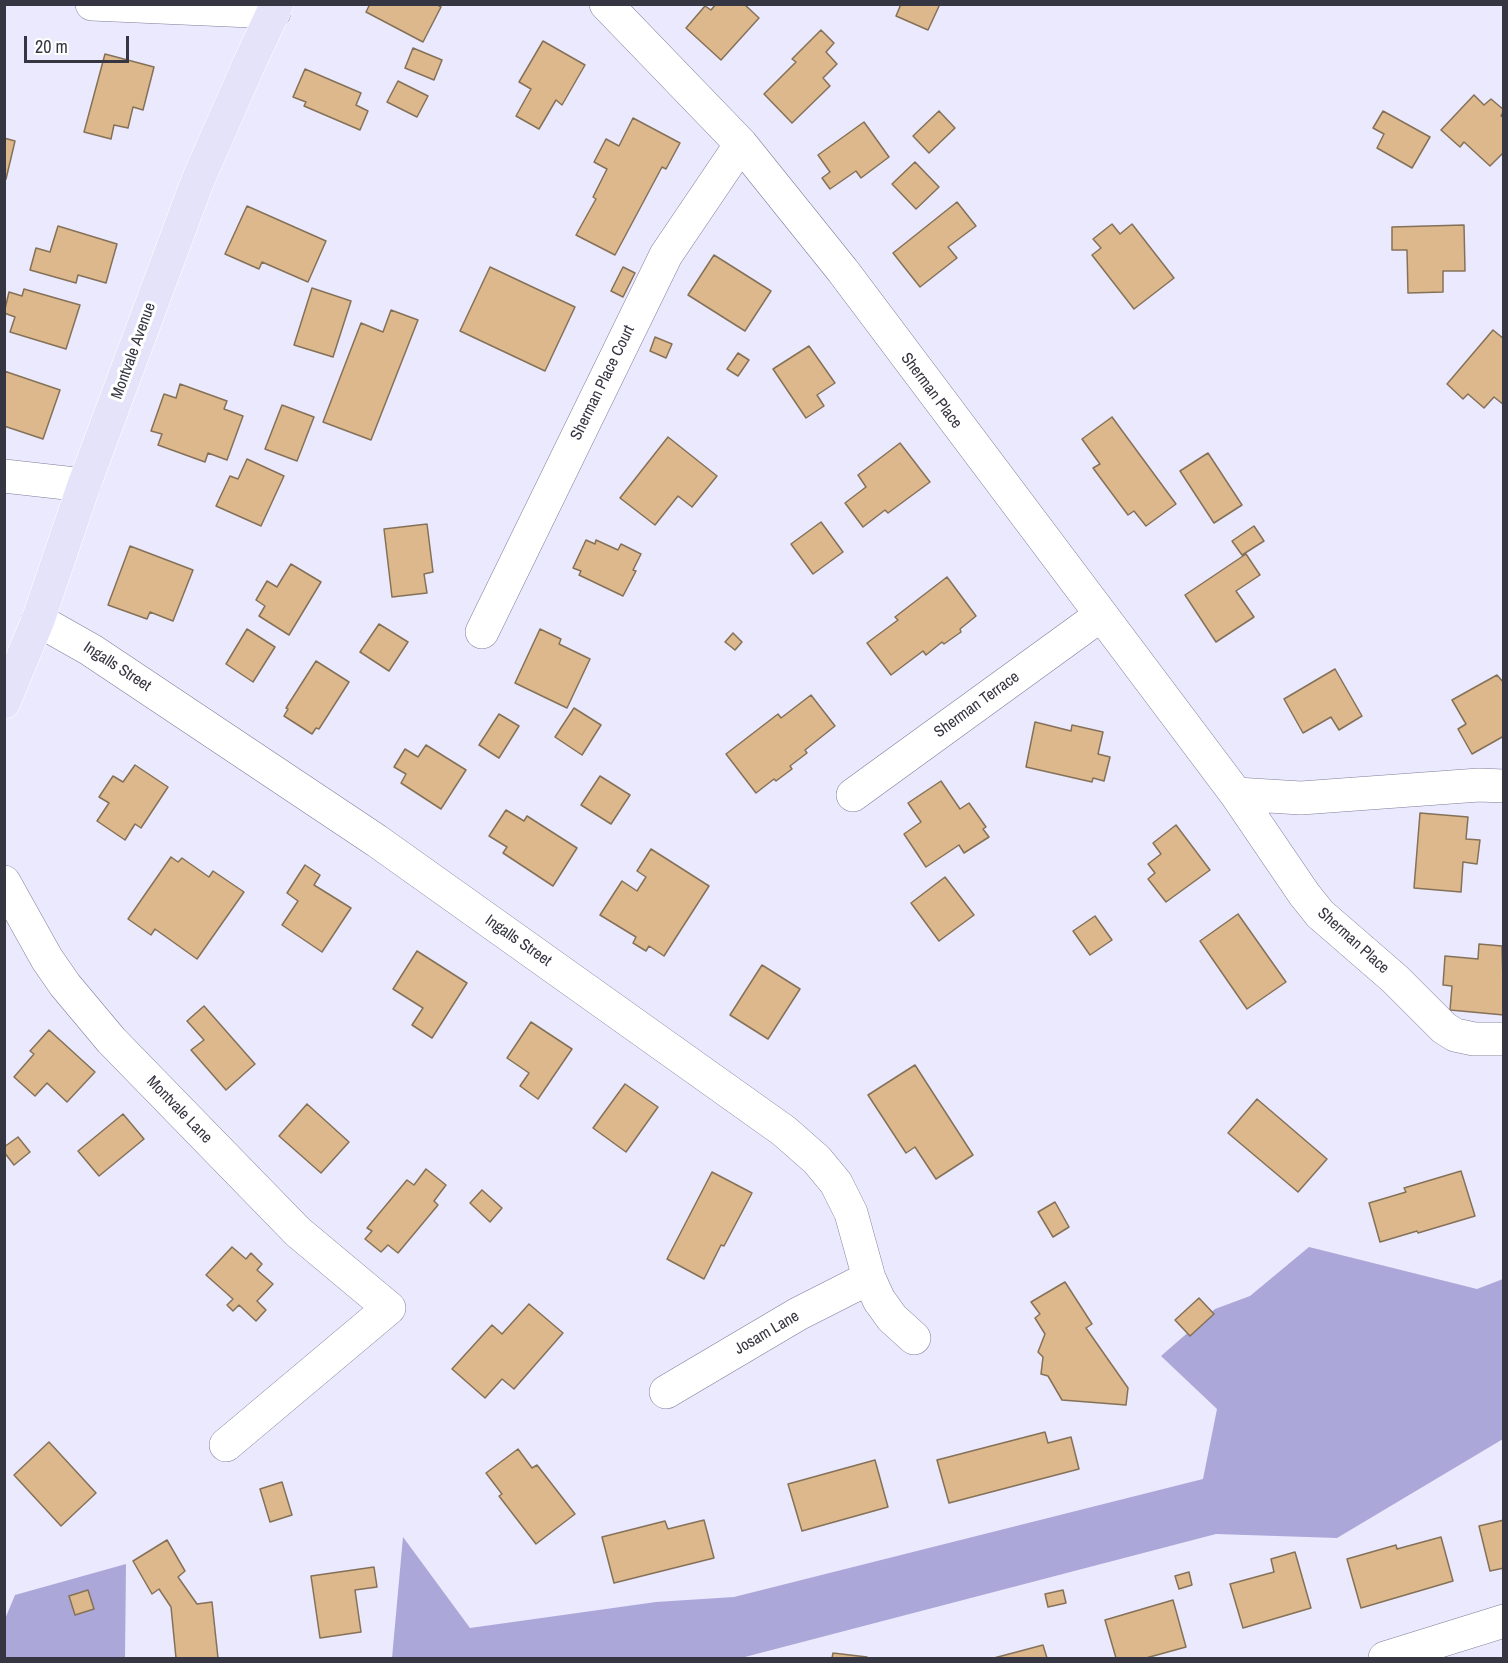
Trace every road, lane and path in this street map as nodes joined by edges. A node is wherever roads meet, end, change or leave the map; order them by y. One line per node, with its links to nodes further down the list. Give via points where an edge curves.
1 (92, 4): 3 (street)
2 (606, 4): 4 (street, Sherman Place)
3 (276, 8): 6 (main road, Montvale Avenue, via 198,180)
4 (741, 144): 7 (street, Sherman Place, via 843,271); 9 (street, Sherman Place Court, via 666,255)
5 (4, 476): 6 (street)
6 (84, 485): 8 (main road, Montvale Avenue)
7 (1101, 615): 12 (street, Sherman Place); 13 (street, Sherman Terrace)
8 (38, 620): 10 (main road, Montvale Avenue); 16 (street, Ingalls Street, via 91,650 377,841 784,1131 817,1160 845,1198)
9 (482, 632)
10 (4, 702)
11 (1503, 786): 12 (street, via 1300,798)
12 (1236, 794): 15 (street, Sherman Place, via 1304,894 1331,925 1395,979 1444,1028 1474,1040)
13 (853, 795)
14 (4, 882): 19 (street, Montvale Lane, via 47,959 111,1040 298,1232 389,1308)
15 (1503, 1039)
16 (869, 1278): 17 (street, Ingalls Street, via 891,1318); 18 (street, Josam Lane, via 798,1314)
17 (914, 1338)
18 (666, 1392)
19 (226, 1445)
20 (1503, 1622): 21 (street)
21 (1385, 1659)

